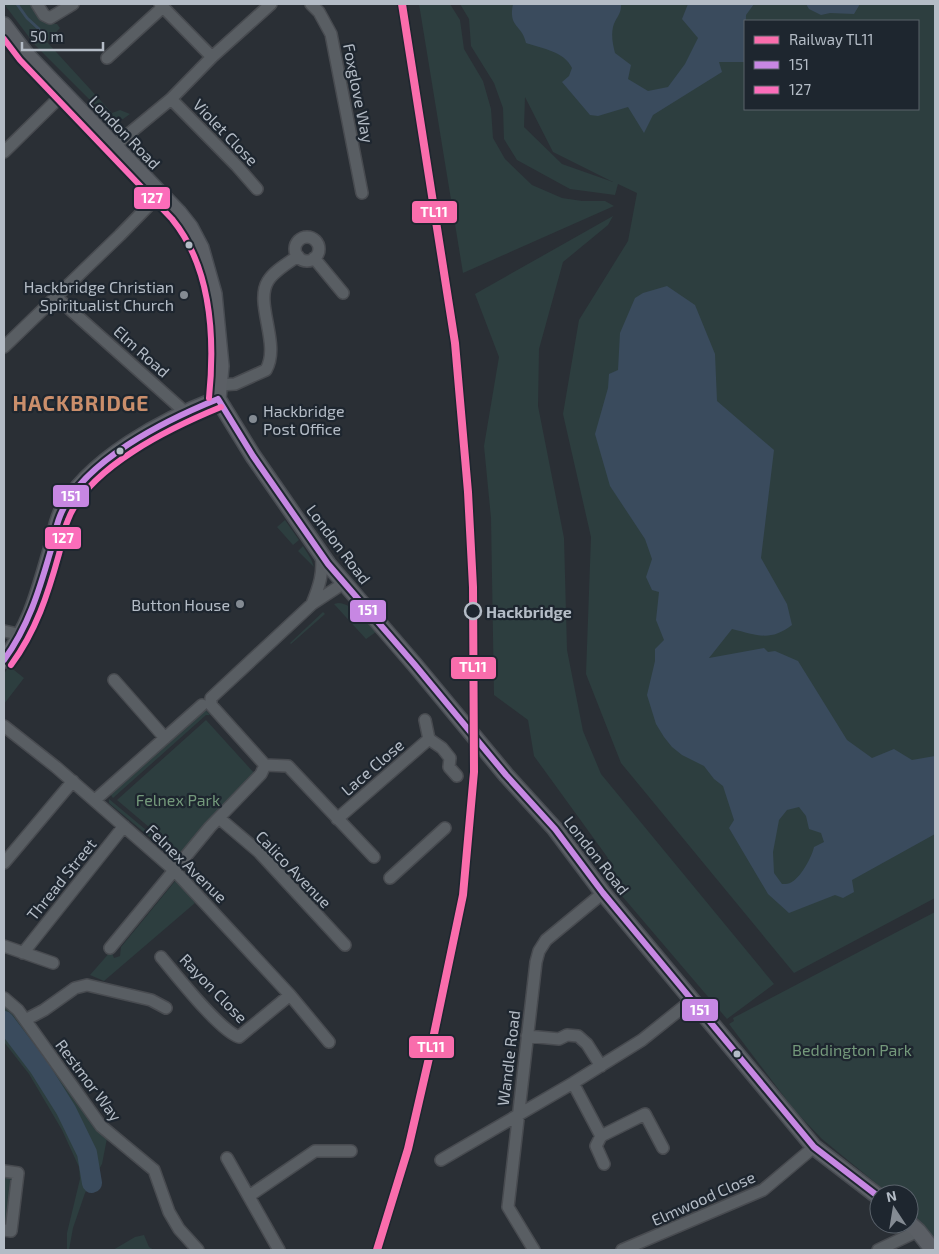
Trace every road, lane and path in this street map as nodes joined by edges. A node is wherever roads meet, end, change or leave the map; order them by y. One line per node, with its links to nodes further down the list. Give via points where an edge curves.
1 (37, 4): 2 (street, via 50,18)
2 (73, 4)
3 (271, 4): 7 (street)
4 (311, 4): 14 (street, Foxglove Way, via 331,34)
5 (161, 5): 7 (street); 8 (street)
6 (4, 25): 9 (main road, London Road, via 26,54)
7 (212, 57): 10 (street)
8 (107, 58)
9 (64, 93): 11 (main road, London Road); 12 (street)
10 (171, 99): 11 (street); 13 (street, Violet Close)
11 (114, 146): 15 (main road, London Road)
12 (4, 152)
13 (257, 189)
14 (362, 193)
15 (160, 194): 19 (street); 21 (main road, London Road, via 190,227 206,263 217,316 221,366)
16 (298, 256): 17 (street, via 304,260); 17 (street, via 295,249 298,242 308,237 318,243); 21 (street, via 276,273 265,289 271,351 269,366)
17 (314, 258): 18 (street)
18 (343, 293)
19 (55, 296): 20 (street); 22 (street, Elm Road)
20 (4, 347)
21 (219, 392): 22 (main road); 23 (main road, London Road, via 253,456)
22 (185, 412): 26 (main road, via 115,455 89,476 75,493 61,514 38,593)
23 (320, 552): 24 (main road, London Road); 25 (street, via 321,579)
24 (344, 583): 25 (street); 46 (main road, London Road, via 555,829)
25 (312, 604): 29 (street)
26 (10, 635): 27 (main road)
27 (4, 660)
28 (114, 680): 32 (street)
29 (206, 704): 32 (street); 34 (street)
30 (425, 720): 33 (street, Lace Close)
31 (4, 726): 36 (street, Felnex Avenue)
32 (164, 738): 37 (street)
33 (429, 739): 35 (street, Lace Close, via 450,758 449,767); 39 (street, Lace Close)
34 (265, 765): 38 (street); 39 (street, via 288,766)
35 (456, 776)
36 (73, 781): 37 (street, Felnex Avenue); 43 (street)
37 (95, 800): 40 (street, Felnex Avenue)
38 (219, 818): 44 (street); 47 (street, Calico Avenue, via 259,852)
39 (337, 819): 42 (street)
40 (124, 826): 44 (street, Felnex Avenue); 50 (street, Thread Street)
41 (445, 828): 45 (street)
42 (374, 857)
43 (4, 863)
44 (174, 870): 49 (street); 53 (street, Felnex Avenue)
45 (390, 878)
46 (603, 893): 55 (main road, London Road); 58 (street, Wandle Road, via 542,945 536,962)
47 (345, 945)
48 (4, 946): 50 (street)
49 (110, 948)
50 (23, 953): 52 (street)
51 (161, 957): 53 (street, Rayon Close, via 233,1035 240,1037)
52 (53, 963)
53 (290, 995): 59 (street, Felnex Avenue)
54 (4, 998): 57 (street, Restmor Way)
55 (692, 1000): 60 (street, via 642,1040); 64 (main road, London Road)
56 (166, 1008): 57 (street, via 151,1000 87,985 75,988)
57 (25, 1020): 77 (street, Restmor Way, via 101,1126 154,1170 169,1212)
58 (526, 1036): 60 (street, via 559,1039 578,1036); 62 (street, Wandle Road)
59 (329, 1042)
60 (601, 1066): 61 (street)
61 (573, 1083): 62 (street); 63 (street)
62 (517, 1116): 68 (street); 78 (street, Wandle Road, via 508,1207)
63 (600, 1136): 65 (street, via 645,1114); 69 (street, via 596,1146)
64 (814, 1147): 71 (main road, London Road); 79 (street, Elmwood Close, via 763,1190)
65 (663, 1148)
66 (351, 1152): 72 (street, via 315,1151)
67 (227, 1158): 72 (street)
68 (441, 1160)
69 (604, 1164)
70 (4, 1171): 73 (street, via 18,1173 12,1231)
71 (869, 1189)
72 (248, 1196): 76 (street)
73 (4, 1230)
74 (919, 1233): 81 (main road)
75 (903, 1234): 80 (street)
76 (276, 1249)
77 (198, 1250)
78 (534, 1250)
79 (622, 1250)
80 (878, 1250)
81 (933, 1250)

